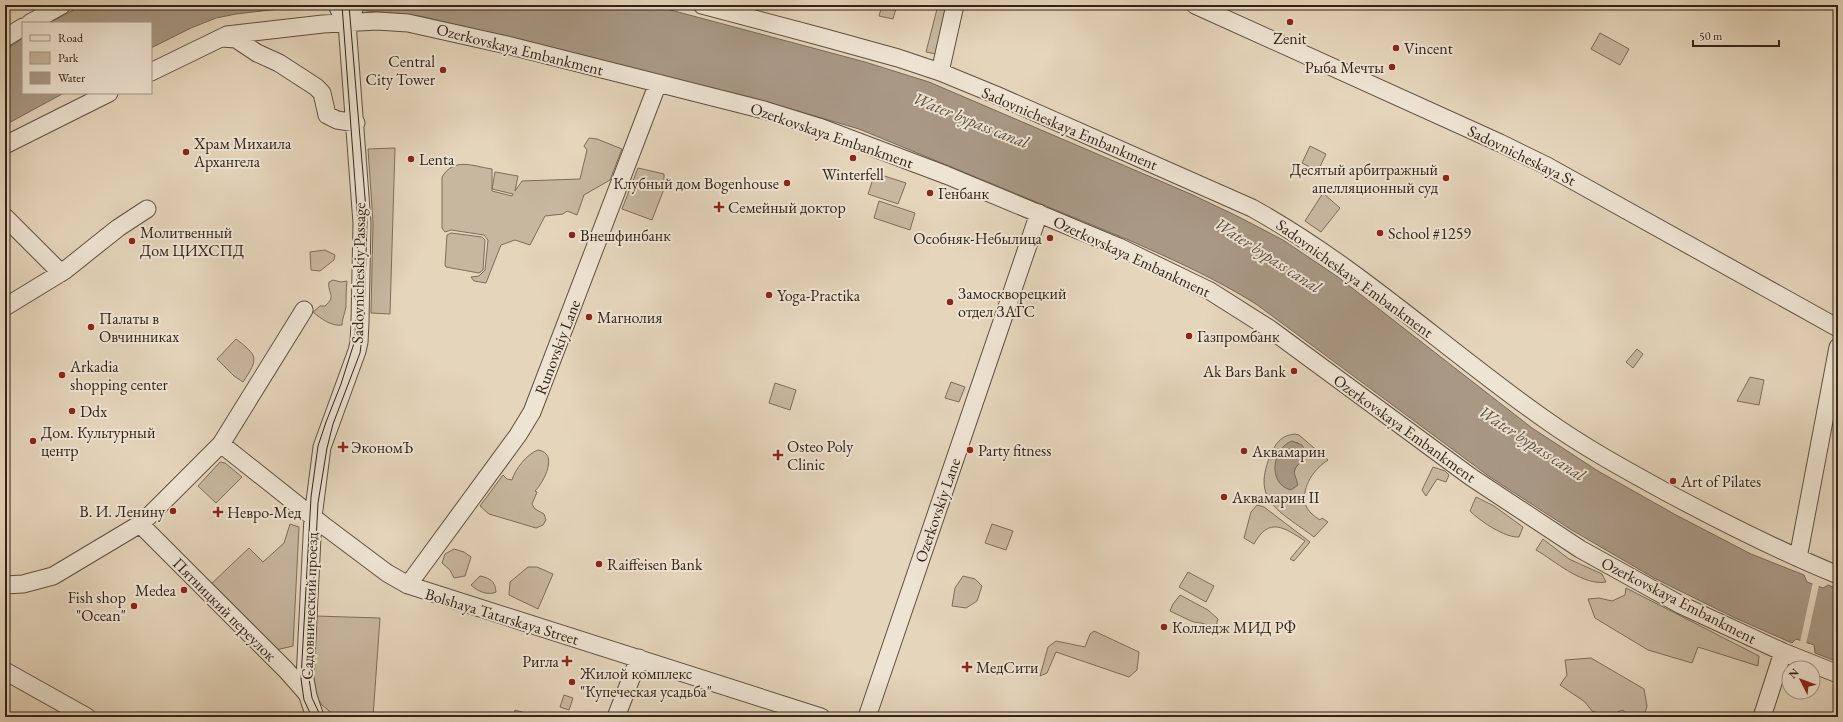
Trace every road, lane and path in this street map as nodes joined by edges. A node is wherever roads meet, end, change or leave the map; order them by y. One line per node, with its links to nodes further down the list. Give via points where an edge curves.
1 (62, 5): 6 (street)
2 (702, 5): 13 (street, Sadovnicheskaya Embankment)
3 (955, 5): 13 (street)
4 (1195, 5): 24 (street, Sadovnicheskaya St, via 1532,159)
5 (346, 10): 8 (street, Ozerkovskaya Embankment); 14 (street, Ozerkovskaya Embankment, via 377,21 425,26); 16 (street, Sadovnicheskiy Passage)
6 (32, 22)
7 (22, 28): 9 (street)
8 (273, 28): 10 (street, Ozerkovskaya Embankment, via 227,34); 11 (street, via 266,35 265,48)
9 (5, 38)
10 (219, 39): 11 (street, via 236,39); 12 (street, Ozerkovskaya Embankment)
11 (279, 63): 16 (street, via 320,90 328,115 337,120)
12 (152, 72)
13 (940, 72): 29 (street, Sadovnicheskaya Embankment, via 1214,190 1283,225 1349,270 1570,437 1690,505)
14 (658, 83): 19 (street, Ozerkovskaya Embankment, via 819,127 946,175); 32 (street, Runovskiy Lane, via 532,412 511,446)
15 (107, 94): 17 (street)
16 (356, 123): 27 (street, Sadovnicheskiy Passage, via 362,223 359,342 322,447)
17 (5, 145)
18 (147, 209): 21 (street, via 118,228)
19 (1039, 214): 33 (street, Ozerkovskaya Embankment, via 1151,261 1210,290 1270,329 1472,477 1580,549 1681,605); 42 (street, Ozerkovskiy Lane)
20 (5, 217): 21 (street)
21 (62, 273): 22 (street)
22 (5, 307)
23 (304, 310): 26 (street)
24 (1838, 328)
25 (1838, 347): 29 (street)
26 (221, 444): 27 (street, Bolshaya Tatarskaya Street); 28 (street)
27 (313, 517): 32 (street, Bolshaya Tatarskaya Street, via 387,573); 37 (street, Садовнический проезд, via 305,679)
28 (140, 524): 31 (street, via 53,576 23,584); 37 (street, Пятницкий переулок, via 282,666)
29 (1798, 558): 30 (street, Sadovnicheskaya Embankment)
30 (1838, 575)
31 (5, 585)
32 (408, 585): 34 (street, Bolshaya Tatarskaya Street)
33 (1782, 652): 36 (street, Ozerkovskaya Embankment); 43 (street)
34 (639, 658): 40 (street); 41 (street, Bolshaya Tatarskaya Street)
35 (5, 671): 38 (street)
36 (1838, 674)
37 (308, 696): 39 (street)
38 (88, 717)
39 (315, 717)
40 (616, 717)
41 (821, 717)
42 (867, 717)
43 (1762, 717)

